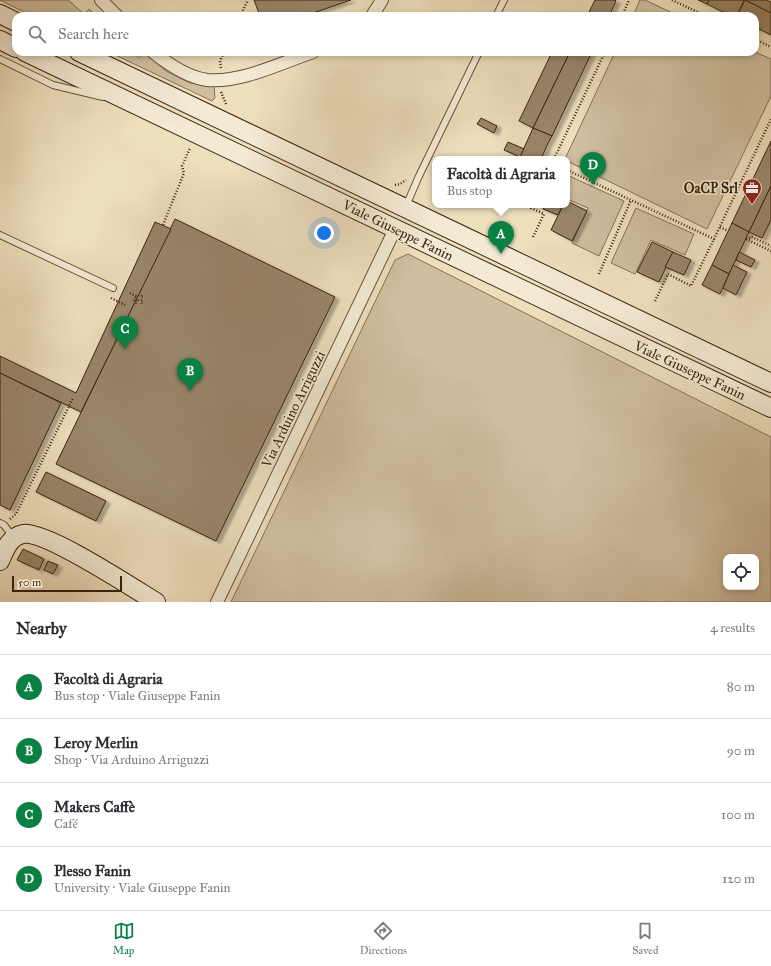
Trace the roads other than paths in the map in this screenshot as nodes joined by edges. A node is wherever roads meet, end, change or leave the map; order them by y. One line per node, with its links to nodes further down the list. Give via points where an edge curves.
1 (101, 0): 4 (street)
2 (382, 0): 5 (street)
3 (504, 0): 6 (lane)
4 (113, 12)
5 (374, 12)
6 (498, 12)
7 (0, 14): 8 (main road)
8 (12, 20)
9 (0, 40): 10 (main road)
10 (12, 46)
11 (33, 56): 17 (main road, Viale Giuseppe Fanin)
12 (87, 56): 18 (main road, Viale Giuseppe Fanin)
13 (157, 56): 14 (street, via 185,73 206,80 258,72)
14 (302, 56)
15 (477, 56): 18 (lane)
16 (0, 59): 17 (lane, via 53,85)
17 (128, 102): 19 (main road, Viale Giuseppe Fanin)
18 (405, 209): 22 (main road, Viale Giuseppe Fanin)
19 (396, 229): 23 (main road, Viale Giuseppe Fanin); 27 (street, Via Arduino Arriguzzi)
20 (0, 235): 21 (lane)
21 (113, 288)
22 (770, 381): 23 (street)
23 (765, 405)
24 (6, 529): 25 (main road, via 7,546); 26 (main road, via 48,540 87,560)
25 (0, 561)
26 (156, 602)
27 (217, 602)

